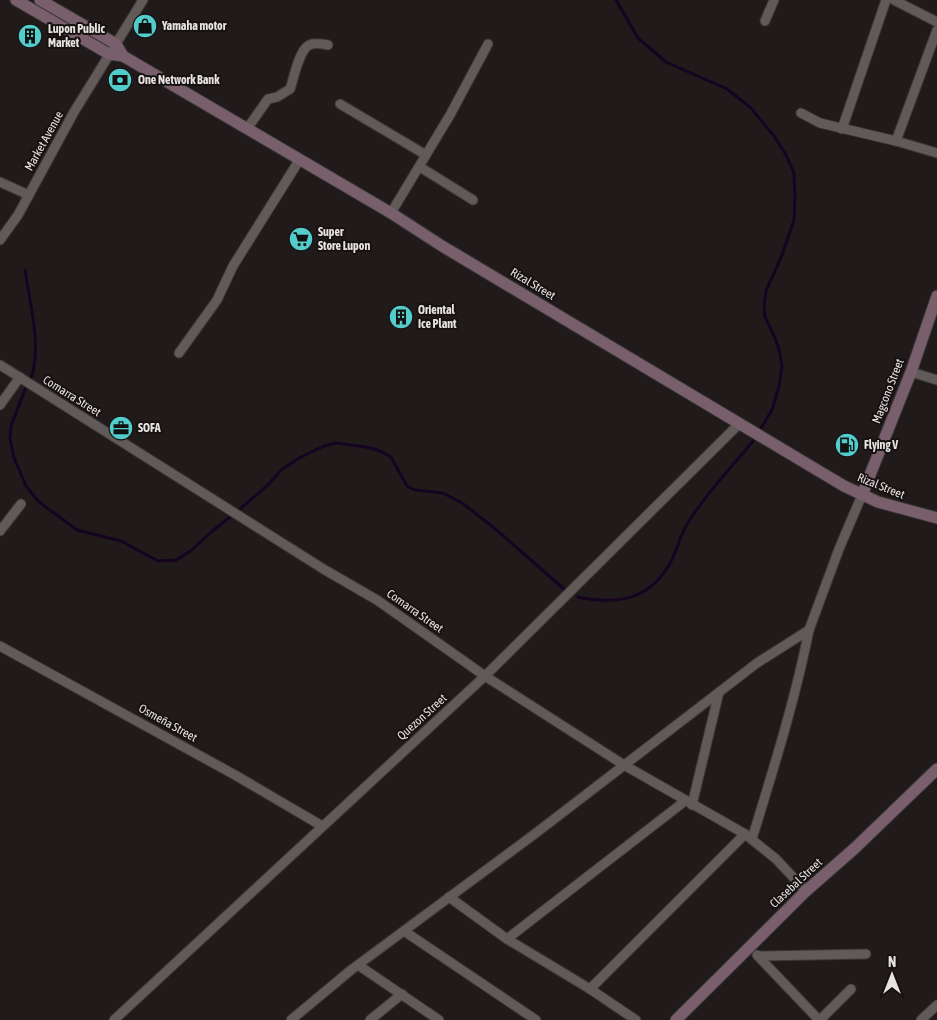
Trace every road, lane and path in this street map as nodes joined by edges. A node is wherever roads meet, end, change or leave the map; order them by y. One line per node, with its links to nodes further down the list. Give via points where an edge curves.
1 (16, 0): 13 (street, Rizal Street)
2 (40, 0): 10 (street)
3 (143, 0): 10 (street, Market Avenue)
4 (774, 0): 7 (street)
5 (886, 0): 18 (street)
6 (894, 0): 8 (street)
7 (765, 21)
8 (937, 22)
9 (937, 30): 19 (street)
10 (116, 44): 13 (street, Market Avenue); 14 (street)
11 (488, 44): 21 (street)
12 (328, 45): 17 (street, via 308,46 296,67 290,89 268,100)
13 (109, 54): 14 (street, Rizal Street); 25 (street, Market Avenue)
14 (122, 56): 17 (street, Rizal Street)
15 (340, 104): 21 (street)
16 (801, 113): 18 (street)
17 (247, 129): 22 (street, Rizal Street)
18 (842, 129): 19 (street)
19 (896, 140): 20 (street)
20 (937, 153)
21 (426, 155): 23 (street)
22 (300, 159): 27 (street, Rizal Street); 30 (street, via 233,266 217,300)
23 (420, 167): 26 (street); 27 (street)
24 (0, 182): 25 (street)
25 (29, 195): 28 (street, Market Avenue)
26 (473, 200)
27 (392, 213): 36 (street, Rizal Street)
28 (0, 240)
29 (937, 296): 32 (street, Magcono Street)
30 (179, 353)
31 (0, 365): 33 (street, Comarra Street)
32 (911, 372): 34 (street); 37 (street, Magcono Street)
33 (20, 377): 35 (street); 43 (street, Comarra Street, via 377,600)
34 (937, 380)
35 (0, 404)
36 (739, 424): 37 (street, Rizal Street); 43 (street, Quezon Street)
37 (862, 495): 39 (street, Rizal Street, via 891,507); 41 (street)
38 (21, 504): 40 (street)
39 (937, 518)
40 (0, 531)
41 (809, 630): 44 (street, via 757,663); 49 (street, via 782,741)
42 (0, 646): 48 (street, Osmeña Street, via 235,774)
43 (485, 676): 45 (street, Comarra Street); 48 (street, Quezon Street)
44 (720, 692): 45 (street); 47 (street)
45 (624, 765): 47 (street, Comarra Street); 51 (street)
46 (937, 769): 50 (street, Clasebal Street, via 856,848)
47 (689, 803): 49 (street, Comarra Street); 53 (street)
48 (322, 826): 63 (street, Quezon Street)
49 (749, 837): 50 (street, Comarra Street); 58 (street)
50 (806, 890): 54 (street, Clasebal Street)
51 (449, 897): 52 (street); 53 (street)
52 (404, 931): 57 (street); 66 (street)
53 (507, 939): 58 (street)
54 (750, 947): 56 (street); 68 (street, Clasebal Street)
55 (866, 954): 56 (street)
56 (758, 956): 69 (street)
57 (358, 965): 60 (street); 64 (street)
58 (590, 989): 67 (street)
59 (851, 989): 69 (street)
60 (402, 994): 62 (street); 65 (street)
61 (937, 1005): 70 (street)
62 (377, 1018)
63 (114, 1020)
64 (291, 1020)
65 (438, 1020)
66 (536, 1020)
67 (636, 1020)
68 (676, 1020)
69 (819, 1020)
70 (921, 1020)

